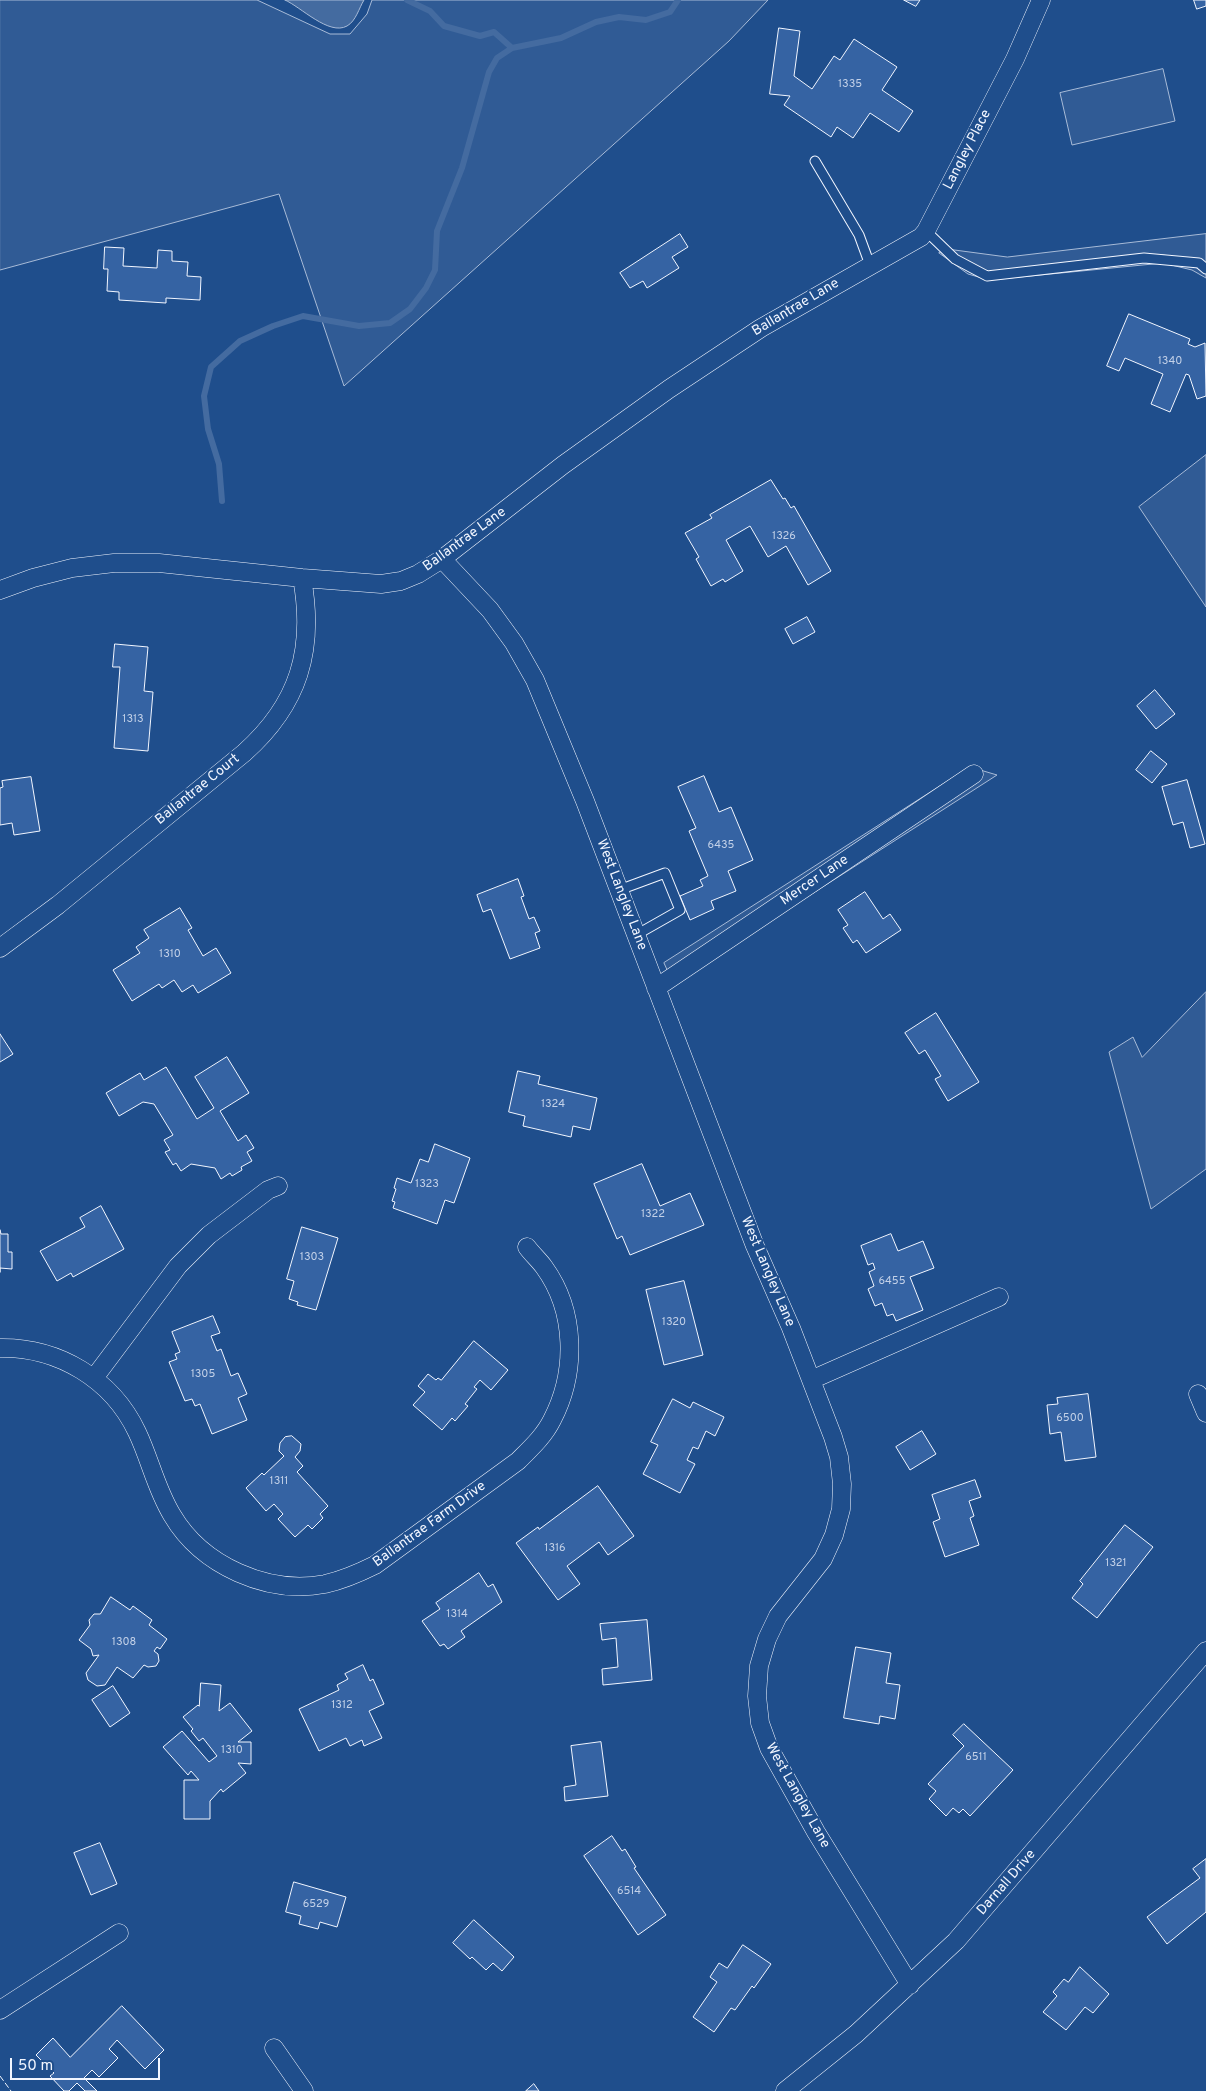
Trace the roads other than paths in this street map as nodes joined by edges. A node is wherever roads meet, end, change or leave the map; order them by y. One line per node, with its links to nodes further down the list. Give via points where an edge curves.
1 (1041, 0): 3 (street, Langley Place, via 1015,59)
2 (815, 162): 4 (lane, via 860,235)
3 (926, 231): 4 (street, Langley Place); 5 (lane, via 956,259 987,276 1144,258 1199,263)
4 (866, 267): 6 (street, Ballantrae Lane, via 769,323 669,389)
5 (1206, 269)
6 (442, 559): 7 (street, Ballantrae Lane, via 402,581 381,584); 10 (street, West Langley Lane, via 490,610 535,680)
7 (302, 578): 8 (street, Ballantrae Lane, via 158,564 114,563 72,568); 12 (street, Ballantrae Court, via 307,605 303,662 293,690 266,732 58,905)
8 (0, 590)
9 (974, 774): 13 (street, Mercer Lane)
10 (619, 890): 11 (street, West Langley Lane); 11 (lane, via 665,873 680,910)
11 (636, 935): 13 (street, West Langley Lane)
12 (0, 948)
13 (656, 988): 19 (street, West Langley Lane, via 755,1246)
14 (278, 1186): 18 (street, via 268,1190 210,1235 178,1266)
15 (527, 1247): 18 (street, Ballantrae Farm Drive, via 545,1268 558,1292 570,1345 563,1396 551,1421 537,1442 518,1461 375,1565 351,1577 325,1584 295,1586 266,1582 242,1575 210,1556 191,1540 173,1517 124,1408)
16 (999, 1297): 19 (street)
17 (0, 1348): 18 (street, Ballantrae Farm Drive, via 42,1353 68,1362)
18 (94, 1378)
19 (811, 1380): 24 (street, West Langley Lane, via 839,1457 841,1509 823,1559 778,1616 766,1640 759,1666 757,1696 760,1723 768,1748 816,1832)
20 (1198, 1394): 21 (street)
21 (1206, 1413)
22 (1206, 1651): 24 (street, Darnall Drive, via 956,1942)
23 (119, 1933): 25 (street)
24 (910, 1985): 28 (street, Darnall Drive)
25 (0, 2010)
26 (274, 2048): 27 (street)
27 (304, 2091)
28 (785, 2091)

